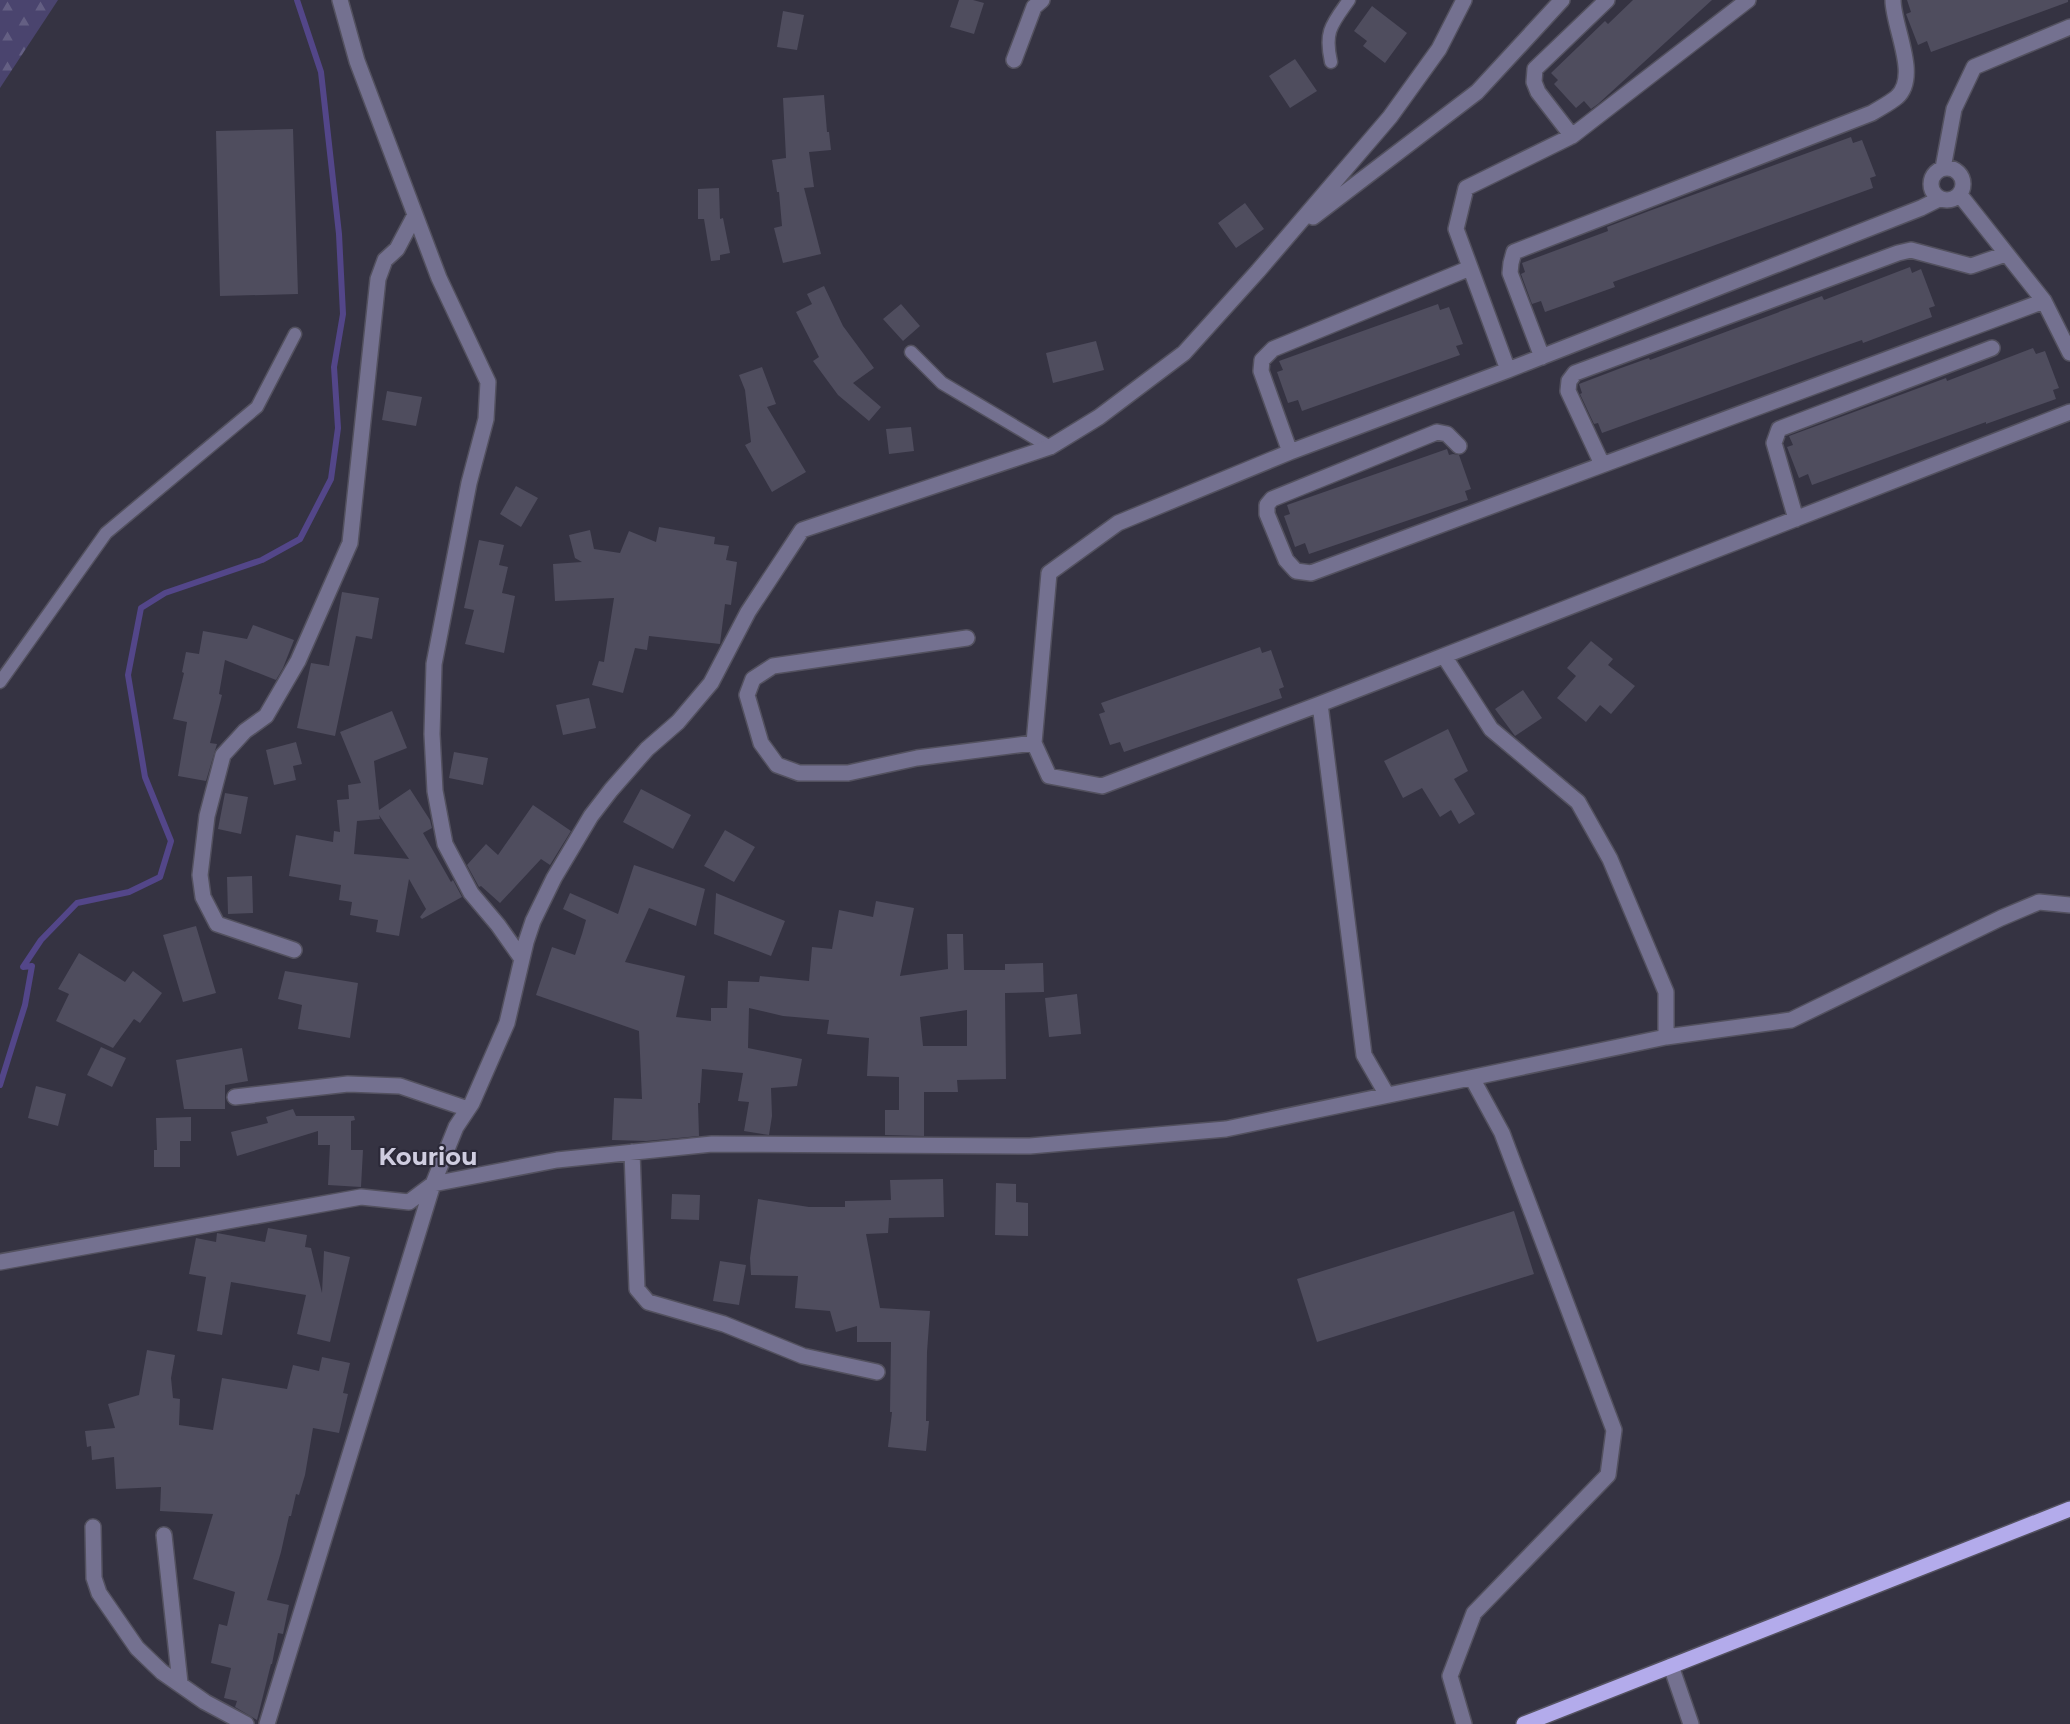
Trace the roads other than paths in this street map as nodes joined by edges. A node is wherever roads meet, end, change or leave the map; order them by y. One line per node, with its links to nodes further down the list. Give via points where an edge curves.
1 (340, 0): 16 (street, via 357,61)
2 (1042, 0): 10 (street, via 1034,8)
3 (1349, 0): 11 (lane, via 1332,24 1327,44)
4 (1464, 0): 17 (street, via 1439,49 1390,117)
5 (1562, 0): 17 (street, via 1477,92)
6 (1607, 0): 12 (street, via 1535,69 1538,92)
7 (1748, 0): 12 (street)
8 (1893, 0): 25 (street, via 1906,83 1898,96 1881,108 1514,252 1510,273)
9 (2070, 27): 13 (street, via 1974,68 1954,109)
10 (1014, 60)
11 (1331, 62)
12 (1572, 136): 19 (street, via 1466,188 1455,229)
13 (1943, 168): 14 (street, via 1961,175 1964,185); 15 (street, via 1934,175 1931,185)
14 (1960, 195): 15 (street, via 1950,201); 18 (street)
15 (1939, 199): 25 (street)
16 (415, 215): 39 (street, via 378,279 350,543 298,661 266,716 223,755 207,816 200,875 203,897 217,924); 40 (street, via 439,278 488,382 486,420 469,483 434,664 435,792 445,844 471,893)
17 (1287, 237): 29 (street, via 1185,353)
18 (2006, 254): 20 (street); 31 (street, via 1971,266 1911,250 1898,253 1575,373 1568,391)
19 (1470, 268): 26 (street); 30 (street, via 1273,349 1262,360 1261,371)
20 (2044, 301): 24 (street); 31 (street)
21 (295, 334): 35 (lane, via 257,407 106,533)
22 (1992, 348): 32 (street, via 1779,429 1774,443)
23 (911, 351): 29 (lane, via 942,383)
24 (2070, 352)
25 (1542, 357): 26 (street)
26 (1508, 370): 30 (street)
27 (2070, 412): 32 (street)
28 (1459, 446): 31 (street, via 1447,434 1437,432 1272,499 1267,514 1286,560 1296,571 1311,573)
29 (1050, 447): 40 (street, via 802,530 748,612 711,683 678,722 647,749 591,816 533,921)
30 (1290, 452): 37 (street, via 1118,523 1049,573)
31 (1602, 464)
32 (1796, 519): 34 (street)
33 (967, 638): 37 (street, via 773,666 753,679 747,695 761,743 777,765 799,773 848,773 917,758)
34 (1444, 656): 36 (street); 41 (street, via 1491,729 1578,802 1610,859 1666,992)
35 (0, 682)
36 (1320, 704): 37 (street, via 1102,786 1049,776); 43 (street, via 1364,1055)
37 (1034, 743)
38 (2070, 905): 41 (street, via 2039,902 1791,1020)
39 (294, 950)
40 (522, 959): 45 (street, via 507,1023)
41 (1666, 1037): 42 (street)
42 (1472, 1078): 43 (street); 57 (street, via 1502,1132 1614,1430 1608,1475 1474,1612 1450,1676)
43 (1387, 1095): 46 (street, via 1226,1129 1030,1146 712,1144)
44 (235, 1097): 45 (street, via 348,1084 400,1086)
45 (468, 1109): 47 (street, via 456,1127)
46 (632, 1152): 47 (street, via 557,1160); 49 (street, via 637,1289 648,1302 724,1324 803,1356)
47 (433, 1184): 48 (street, via 409,1202 361,1197); 56 (street)
48 (0, 1262)
49 (877, 1372)
50 (2070, 1509): 53 (main road)
51 (93, 1527): 54 (street, via 94,1578 99,1593 137,1648)
52 (164, 1535): 54 (street)
53 (1671, 1666): 58 (main road); 59 (street)
54 (180, 1683): 55 (street)
55 (246, 1724)
56 (267, 1724)
57 (1464, 1724)
58 (1524, 1724)
59 (1691, 1724)

